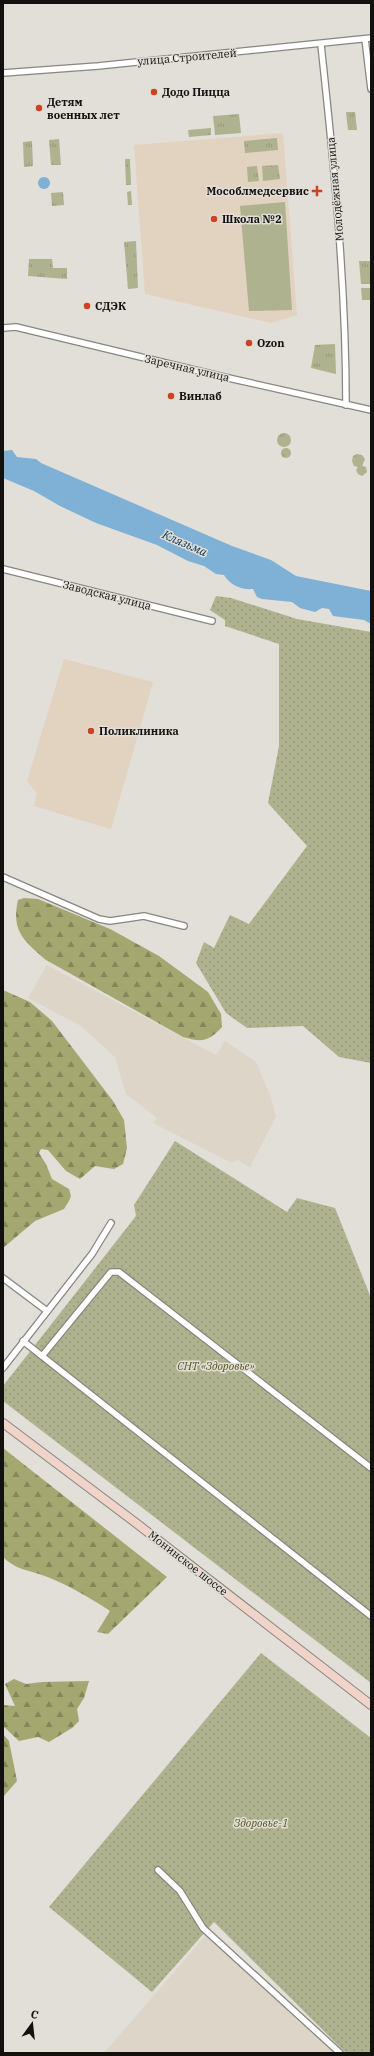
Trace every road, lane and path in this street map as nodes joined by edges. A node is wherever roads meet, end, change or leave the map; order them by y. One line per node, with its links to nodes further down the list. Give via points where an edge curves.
1 (371, 38): 2 (street, улица Строителей)
2 (364, 39): 3 (street, улица Строителей); 5 (street)
3 (321, 45): 4 (street, улица Строителей); 7 (street, Молодёжная улица, via 340,242 346,334)
4 (3, 73)
5 (371, 89)
6 (3, 328): 7 (street, Заречная улица, via 16,327)
7 (346, 405): 8 (street, Заречная улица)
8 (371, 410)
9 (3, 569): 10 (street, Заводская улица)
10 (212, 621)
11 (3, 877): 12 (street, via 98,919 144,916)
12 (184, 926)
13 (111, 1223): 15 (street, via 92,1254)
14 (3, 1278): 15 (street)
15 (47, 1311): 16 (street)
16 (23, 1341): 17 (street); 18 (street)
17 (42, 1356): 20 (street, via 111,1272 119,1272); 21 (street)
18 (3, 1368)
19 (3, 1423): 22 (main road, Монинское шоссе)
20 (371, 1468)
21 (371, 1616)
22 (371, 1705)
23 (158, 1870): 24 (street, via 180,1891 203,1928)
24 (340, 2053)

